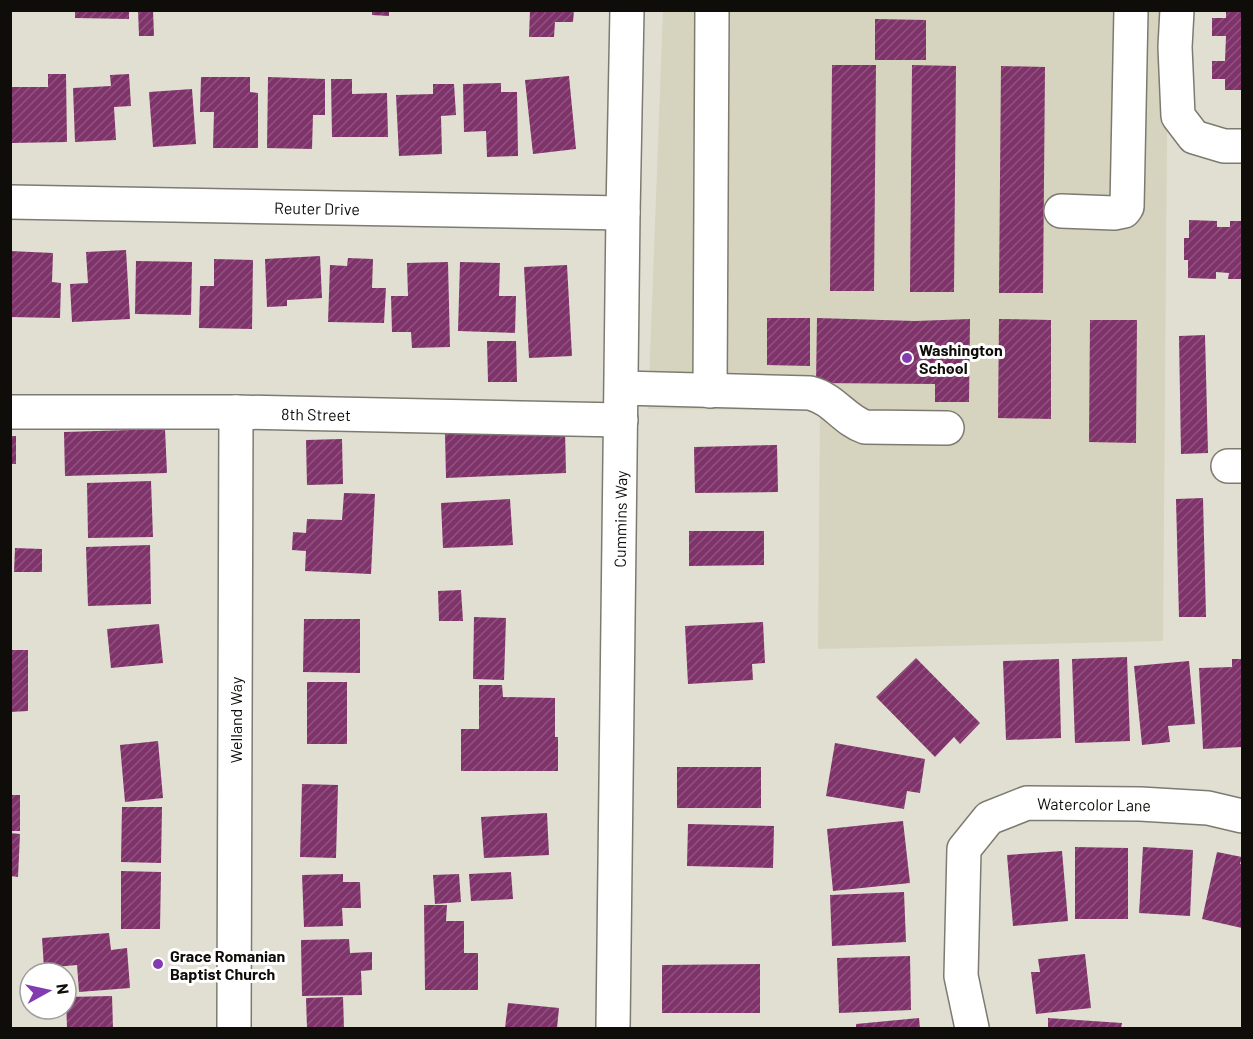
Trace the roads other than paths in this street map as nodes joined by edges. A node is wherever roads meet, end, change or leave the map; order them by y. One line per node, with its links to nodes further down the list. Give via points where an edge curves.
1 (627, 10): 8 (street, Cummins Way)
2 (712, 10): 9 (street)
3 (1131, 10): 7 (street, via 1126,207 1114,213)
4 (1176, 10): 5 (street, via 1178,116 1194,137 1224,146)
5 (1242, 146)
6 (10, 202): 8 (street, Reuter Drive)
7 (1061, 211)
8 (623, 213): 10 (street, Cummins Way)
9 (710, 391): 10 (street, 8th Street); 13 (street, 8th Street, via 810,393 832,403 865,428)
10 (621, 404): 12 (street, 8th Street); 16 (street, Cummins Way)
11 (10, 412): 12 (street, 8th Street)
12 (236, 412): 15 (street, Welland Way)
13 (947, 428)
14 (1242, 816): 17 (street, Watercolor Lane, via 1197,807 1027,802 988,818 964,849 961,976)
15 (234, 1029)
16 (613, 1029)
17 (972, 1029)

